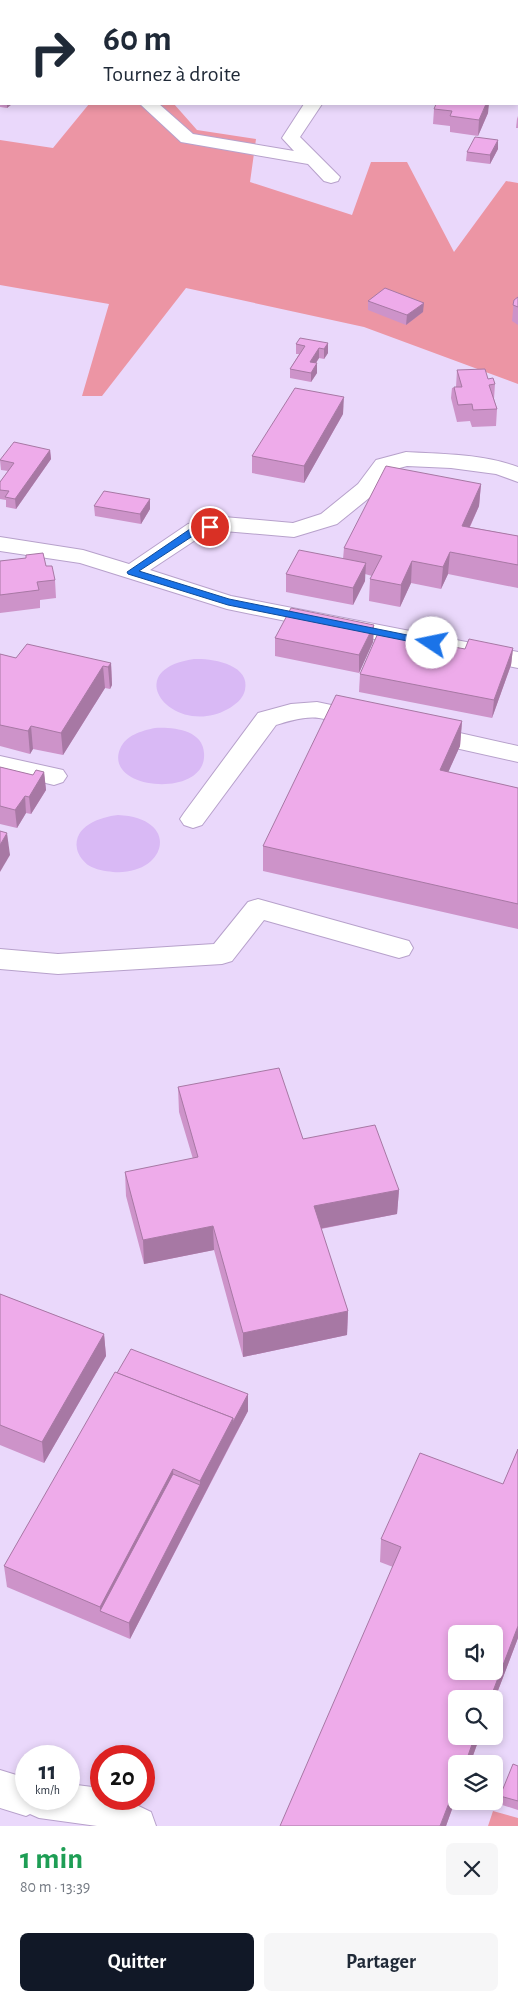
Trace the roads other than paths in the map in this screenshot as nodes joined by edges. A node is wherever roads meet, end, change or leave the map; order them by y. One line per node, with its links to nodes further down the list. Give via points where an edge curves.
1 (150, 105): 3 (street, via 188,138)
2 (312, 105): 3 (street, via 291,138)
3 (314, 160): 4 (street)
4 (330, 177)
5 (518, 475): 7 (street, via 500,468 451,461 406,459 384,465 366,489 330,519 294,530 224,524 196,529)
6 (0, 544): 7 (street, via 83,557)
7 (132, 572): 8 (street, via 228,602)
8 (518, 660)
9 (518, 754): 12 (street, via 317,710 291,712 268,720)
10 (0, 764): 11 (street)
11 (54, 776)
12 (193, 819)
13 (399, 948): 14 (street, via 258,909 222,954 58,964)
14 (0, 959)
15 (0, 1788): 16 (street)
16 (15, 1793)
17 (80, 1804): 18 (street, via 100,1807)
18 (137, 1826)

